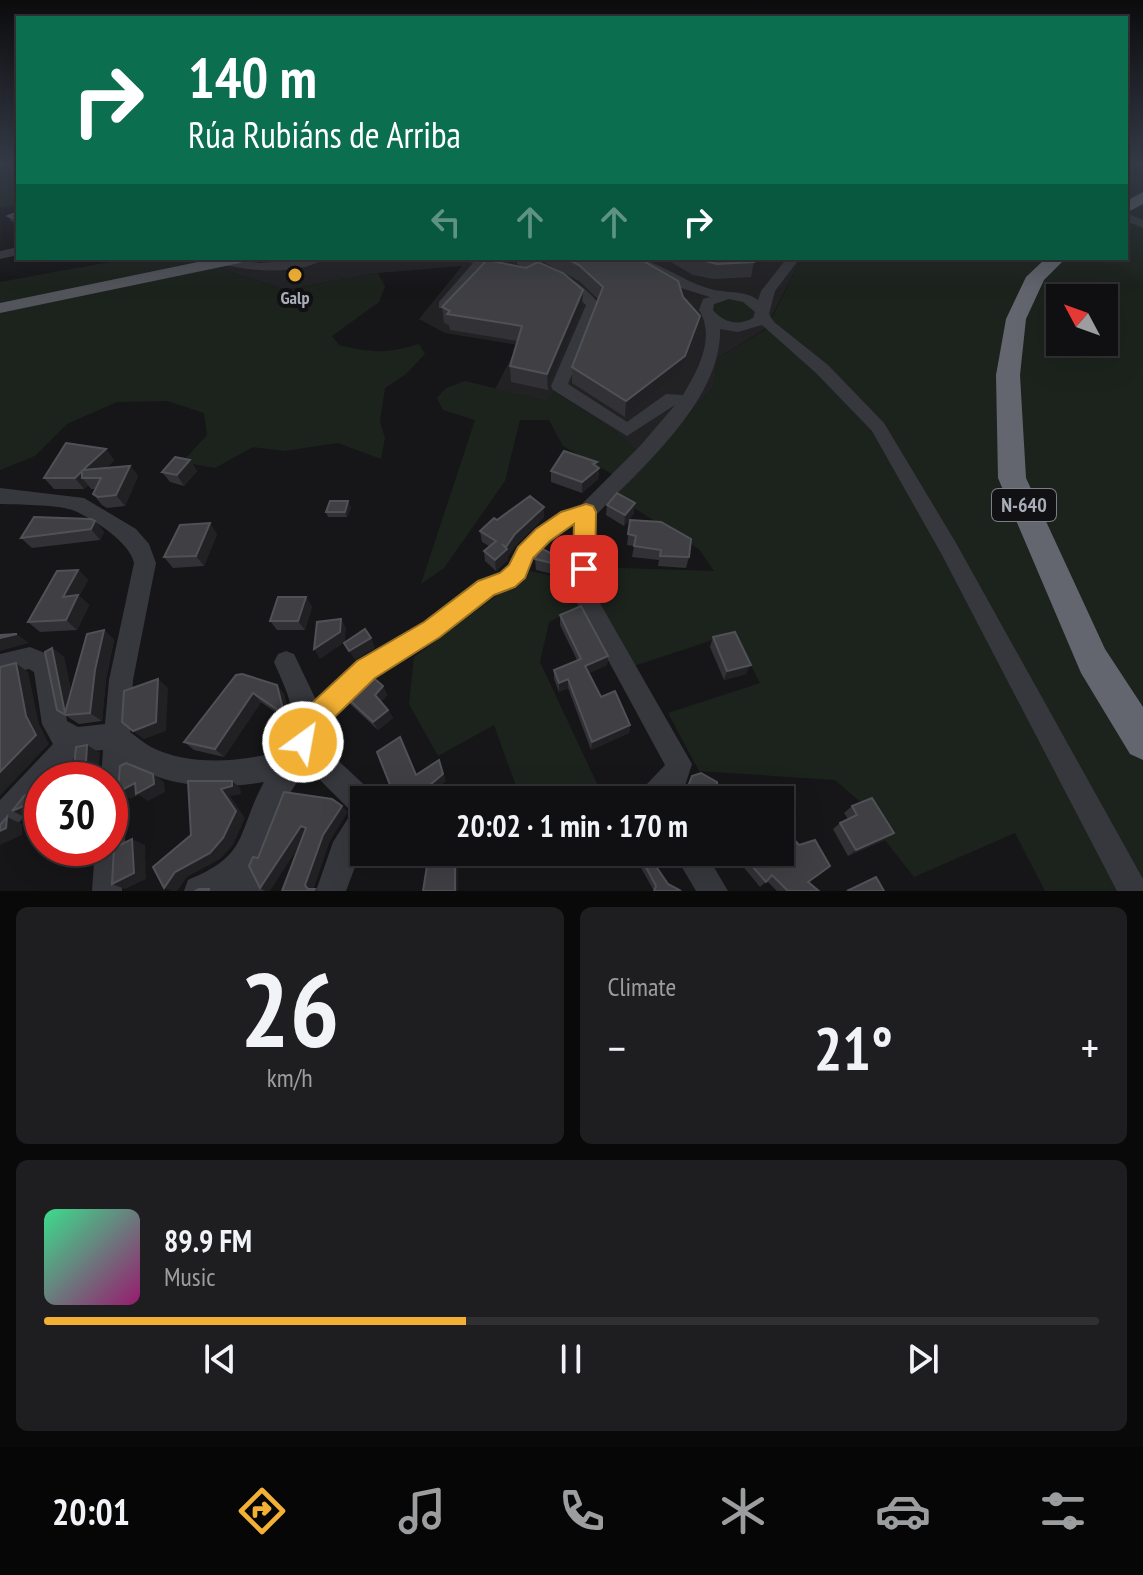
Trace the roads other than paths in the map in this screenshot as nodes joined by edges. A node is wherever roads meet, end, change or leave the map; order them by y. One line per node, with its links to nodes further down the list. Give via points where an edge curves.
1 (1134, 206): 2 (street)
2 (1143, 224)
3 (222, 260): 16 (main road)
4 (229, 260): 5 (street, via 243,267)
5 (309, 260)
6 (480, 260): 17 (street)
7 (484, 260): 13 (street)
8 (524, 260): 23 (street, via 570,280 593,305 559,386 627,430 672,398)
9 (638, 260): 14 (street)
10 (792, 260): 12 (street)
11 (1055, 260): 31 (highway, N-640, via 1036,277 1016,319 1008,375 1012,478 1093,661)
12 (780, 272): 15 (street, via 752,292); 18 (street)
13 (529, 276)
14 (676, 282): 15 (street); 19 (street)
15 (728, 296): 18 (street, via 754,303); 19 (street, via 708,302)
16 (0, 306)
17 (442, 307)
18 (762, 313): 20 (street, via 755,324); 21 (street)
19 (709, 315): 20 (street); 22 (street, via 714,341)
20 (736, 328): 21 (street); 22 (street)
21 (800, 351): 45 (street, via 878,427)
22 (705, 364): 23 (street)
23 (689, 403): 25 (street)
24 (0, 496): 29 (street, via 77,503 129,535 142,550 145,563)
25 (586, 512): 28 (street, via 568,517 543,535 507,580 486,588 366,670); 34 (street, via 586,599 679,764)
26 (286, 662): 28 (street, via 304,699)
27 (1, 665): 30 (street, via 30,658 44,664 57,729)
28 (308, 724): 32 (street)
29 (115, 738): 30 (street); 32 (street, via 147,759 174,768 251,773); 33 (street)
30 (68, 739): 36 (street, via 62,755)
31 (1143, 741)
32 (297, 759): 35 (street, via 319,760); 40 (street, via 273,790)
33 (114, 762)
34 (666, 786)
35 (350, 790)
36 (0, 824)
37 (350, 838): 43 (street)
38 (109, 866): 41 (street)
39 (697, 866): 44 (street)
40 (244, 882): 42 (street, via 230,879)
41 (107, 891)
42 (199, 891)
43 (331, 891)
44 (713, 891)
45 (1133, 891)

